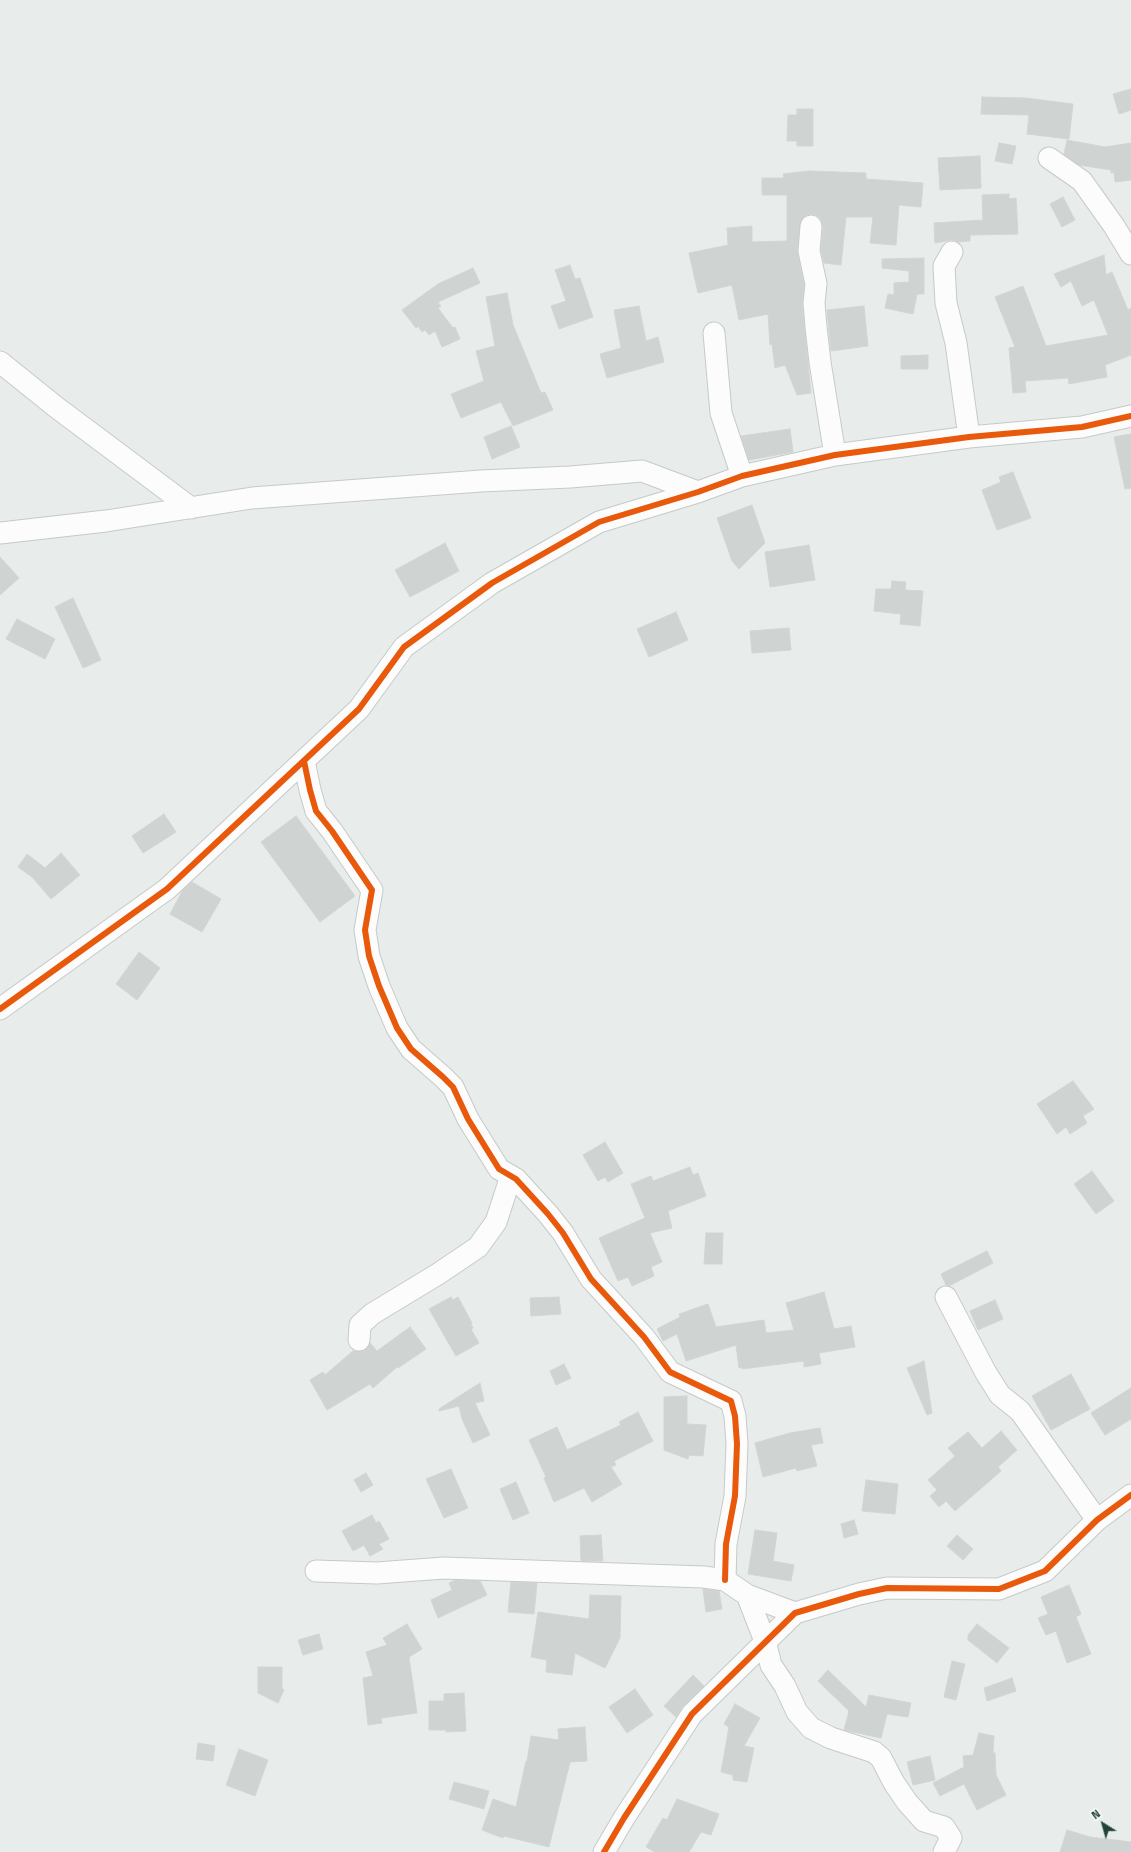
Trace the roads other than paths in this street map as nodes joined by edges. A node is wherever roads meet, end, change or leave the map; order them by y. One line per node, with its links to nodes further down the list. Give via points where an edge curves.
1 (1049, 158): 4 (street, via 1082,181)
2 (811, 226): 9 (street, via 810,251 816,284 814,303 817,334)
3 (952, 252): 8 (street, via 944,266 946,303 956,343)
4 (1131, 254)
5 (714, 333): 10 (street, via 721,413)
6 (0, 362): 12 (street)
7 (1131, 416): 8 (street, via 1082,427)
8 (969, 437): 9 (street)
9 (835, 455): 10 (street)
10 (742, 476): 11 (street)
11 (698, 492): 12 (street, via 642,472 252,498); 14 (street, via 599,522 492,583 404,647 359,709)
12 (191, 508): 13 (street)
13 (0, 533)
14 (304, 761): 15 (street, via 167,889); 16 (street, via 316,811 332,830 352,864 372,890 365,930 369,956 397,1028 411,1049 453,1087 468,1119 499,1169)
15 (0, 1009)
16 (511, 1176): 18 (street, via 496,1222 478,1247 372,1314 360,1325); 22 (street, via 548,1214 563,1233 590,1279 644,1337 670,1372 731,1401 735,1416 737,1452 735,1496 726,1544)
17 (946, 1297): 20 (street, via 1000,1395 1020,1411)
18 (359, 1340)
19 (1131, 1495): 20 (street)
20 (1097, 1520): 24 (street, via 1045,1571 999,1589 887,1588)
21 (316, 1571): 22 (street, via 377,1573 444,1568 704,1576)
22 (725, 1580): 23 (street)
23 (746, 1595): 24 (street); 25 (street)
24 (795, 1613): 25 (street)
25 (765, 1640): 26 (street, via 692,1714); 27 (street, via 771,1665 785,1686 797,1712 810,1728 830,1738 874,1752 881,1758 894,1783 924,1821 944,1827 951,1838)
26 (604, 1852)
27 (944, 1852)

